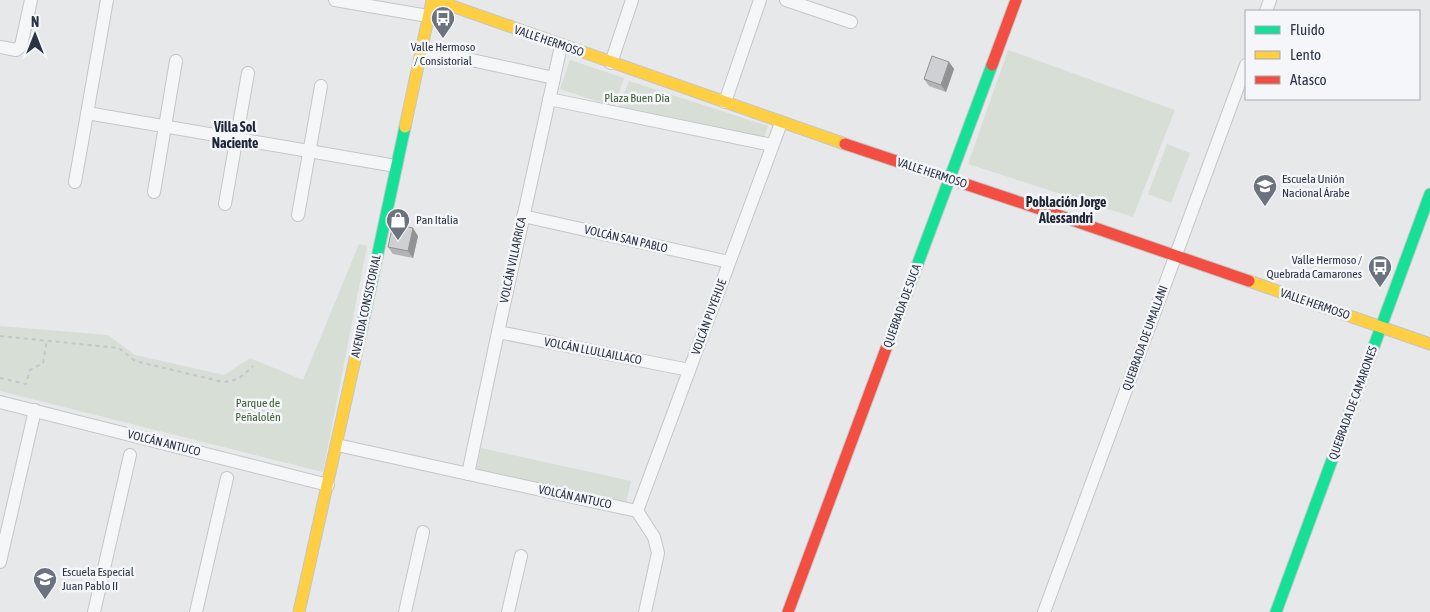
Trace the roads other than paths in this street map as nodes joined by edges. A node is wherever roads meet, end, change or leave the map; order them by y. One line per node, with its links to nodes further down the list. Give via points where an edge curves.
1 (31, 0): 12 (street, via 21,46 16,50)
2 (107, 0): 22 (street)
3 (335, 0): 9 (street)
4 (433, 0): 9 (street, AVENIDA CONSISTORIAL); 11 (street, VALLE HERMOSO)
5 (632, 0): 15 (street)
6 (760, 0): 21 (street)
7 (786, 0): 10 (street)
8 (1016, 0): 29 (street, QUEBRADA DE SUCA)
9 (428, 16): 13 (street, AVENIDA CONSISTORIAL)
10 (852, 22)
11 (561, 46): 15 (street, VALLE HERMOSO); 18 (street, VOLCÁN VILLARRICA)
12 (0, 47)
13 (421, 49): 18 (street); 28 (street, AVENIDA CONSISTORIAL)
14 (176, 61): 24 (street)
15 (611, 63): 21 (street, VALLE HERMOSO)
16 (1245, 68): 36 (street, QUEBRADA DE UMALLANI)
17 (248, 73): 25 (street)
18 (554, 78): 20 (street, VOLCÁN VILLARRICA)
19 (321, 86): 27 (street)
20 (549, 99): 26 (street); 35 (street, VOLCÁN VILLARRICA)
21 (725, 102): 23 (street, VALLE HERMOSO)
22 (87, 113): 24 (street); 30 (street)
23 (781, 123): 26 (street, VOLCÁN PUYEHUE); 29 (street, VALLE HERMOSO)
24 (165, 126): 25 (street); 31 (street)
25 (237, 138): 27 (street); 33 (street)
26 (772, 145): 37 (street, VOLCÁN PUYEHUE)
27 (310, 151): 28 (street); 34 (street)
28 (396, 166): 44 (street, AVENIDA CONSISTORIAL)
29 (949, 178): 36 (street, VALLE HERMOSO); 59 (street, QUEBRADA DE SUCA)
30 (75, 182)
31 (154, 192)
32 (1430, 194): 38 (street, QUEBRADA DE CAMARONES)
33 (225, 204)
34 (298, 215)
35 (523, 216): 37 (street, VOLCÁN SAN PABLO); 39 (street, VOLCÁN VILLARRICA)
36 (1175, 256): 38 (street, VALLE HERMOSO); 60 (street, QUEBRADA DE UMALLANI)
37 (729, 262): 41 (street, VOLCÁN PUYEHUE)
38 (1381, 326): 40 (street, VALLE HERMOSO); 61 (street, QUEBRADA DE CAMARONES)
39 (498, 332): 41 (street, VOLCÁN LLULLAILLACO); 46 (street, VOLCÁN VILLARRICA)
40 (1430, 344)
41 (689, 370): 49 (street, VOLCÁN PUYEHUE)
42 (0, 402): 43 (street, VOLCÁN ANTUCO)
43 (36, 410): 48 (street, VOLCÁN ANTUCO); 52 (street)
44 (337, 445): 46 (street, VOLCÁN ANTUCO); 48 (street, AVENIDA CONSISTORIAL)
45 (130, 454): 53 (street)
46 (468, 474): 49 (street, VOLCÁN ANTUCO)
47 (227, 478): 54 (street)
48 (328, 485): 55 (street, AVENIDA CONSISTORIAL)
49 (637, 511): 58 (street, via 654,538 658,553)
50 (423, 532): 56 (street)
51 (521, 556): 57 (street)
52 (0, 562)
53 (94, 612)
54 (196, 612)
55 (299, 612)
56 (406, 612)
57 (508, 612)
58 (645, 612)
59 (788, 612)
60 (1044, 612)
61 (1276, 612)

